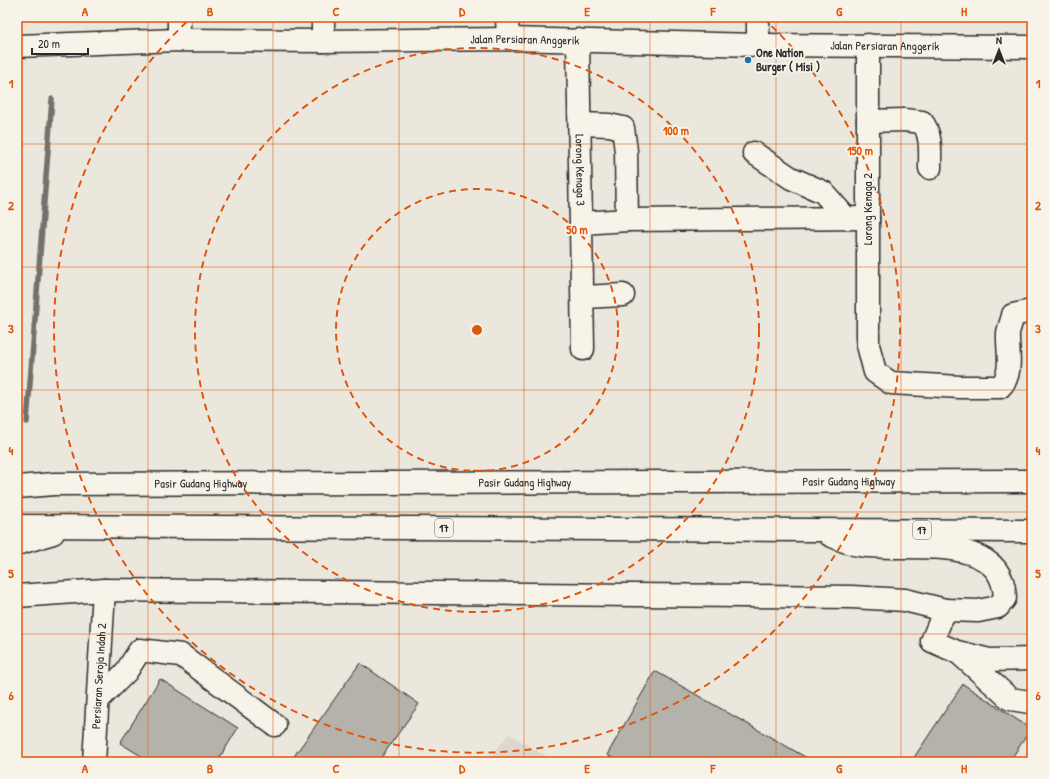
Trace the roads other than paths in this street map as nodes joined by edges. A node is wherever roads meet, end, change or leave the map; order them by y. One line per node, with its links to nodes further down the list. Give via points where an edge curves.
1 (179, 17): 6 (main road)
2 (323, 17): 8 (main road)
3 (507, 17): 5 (main road)
4 (758, 17): 9 (main road)
5 (508, 39): 7 (main road, Jalan Persiaran Anggerik); 8 (main road, Jalan Persiaran Anggerik)
6 (179, 40): 8 (main road, Jalan Persiaran Anggerik); 11 (main road, Jalan Persiaran Anggerik)
7 (578, 40): 9 (main road, Jalan Persiaran Anggerik); 14 (main road, Lorong Kenaga 3)
8 (323, 41)
9 (758, 44): 10 (main road, Jalan Persiaran Anggerik)
10 (868, 45): 12 (main road, Jalan Persiaran Anggerik); 13 (main road, Lorong Kenaga 2)
11 (17, 46)
12 (1032, 47)
13 (868, 121): 16 (main road, via 922,122 929,136); 18 (main road, Lorong Kenaga 2)
14 (580, 124): 19 (main road, via 623,128); 20 (main road, Lorong Kenaga 3)
15 (754, 153): 17 (main road, via 791,178 823,192)
16 (930, 168)
17 (846, 218): 18 (main road); 19 (main road)
18 (868, 218): 23 (main road, Lorong Kenaga 2, via 868,346 875,372 891,383 1000,387 1006,382 1008,374 1008,332 1013,315)
19 (627, 220): 20 (main road)
20 (582, 223): 22 (main road, Lorong Kenaga 3)
21 (623, 295): 22 (main road)
22 (583, 297): 24 (main road, Lorong Kenaga 3)
23 (1031, 311)
24 (584, 349)
25 (1032, 482): 26 (main road, Pasir Gudang Highway, via 54,484)
26 (17, 487)
27 (17, 526): 28 (main road, 17)
28 (77, 526): 29 (main road, 17); 31 (main road)
29 (812, 529): 30 (main road, 17); 34 (main road, via 858,545 950,548 974,555 1000,574 1005,585 1005,598 998,607 978,611)
30 (1032, 531)
31 (17, 544)
32 (104, 590): 33 (main road); 34 (main road, via 852,597 906,600); 37 (main road, Persiaran Seroja Indah 2)
33 (17, 596)
34 (945, 610): 35 (main road, via 932,641)
35 (957, 652): 36 (main road, via 988,660); 38 (main road, via 1010,699 1030,702)
36 (1032, 659)
37 (99, 699): 39 (main road, via 126,672 140,650 181,654); 40 (main road, Persiaran Seroja Indah 2)
38 (1032, 700)
39 (275, 725)
40 (99, 759)

